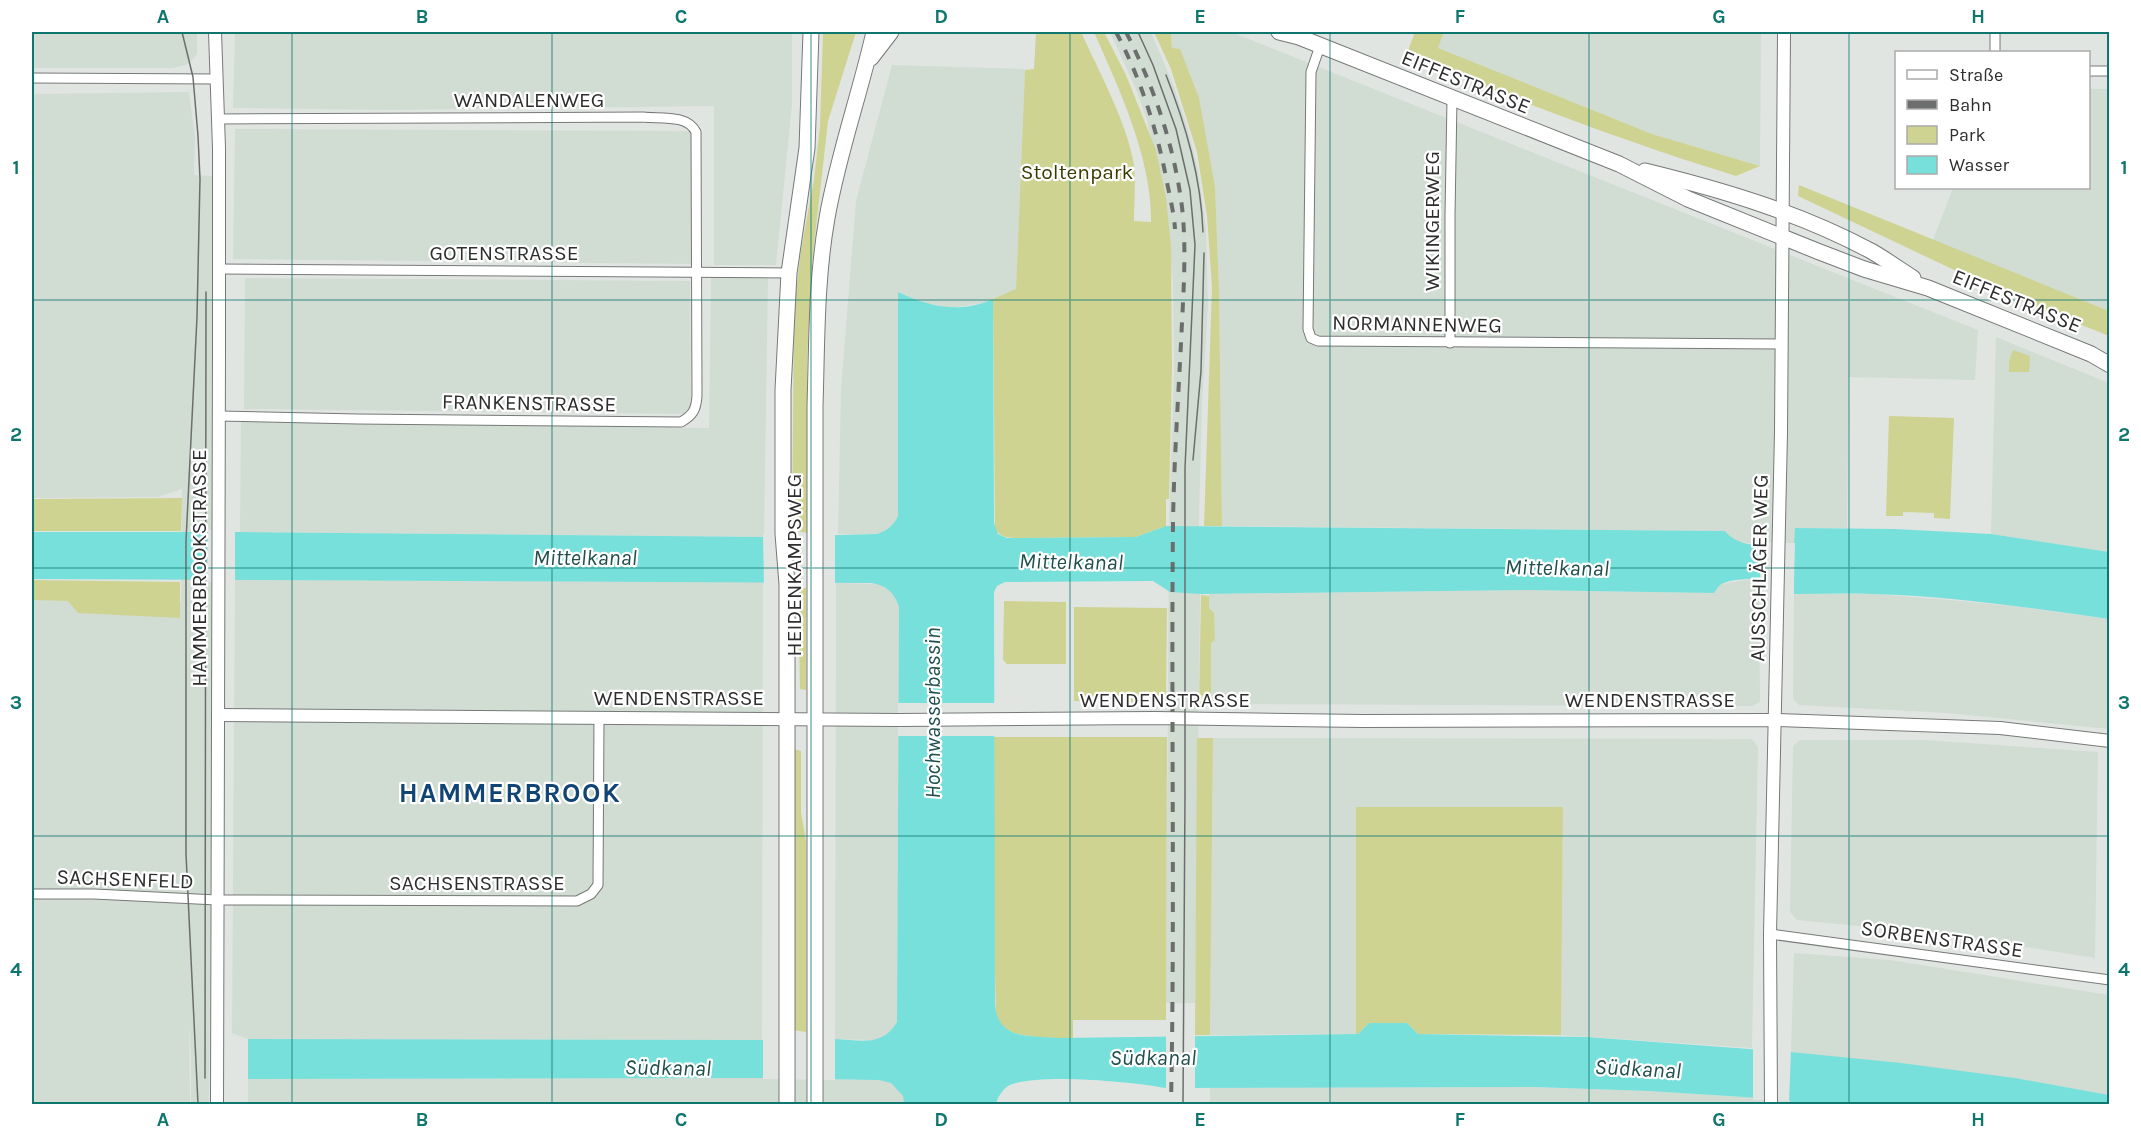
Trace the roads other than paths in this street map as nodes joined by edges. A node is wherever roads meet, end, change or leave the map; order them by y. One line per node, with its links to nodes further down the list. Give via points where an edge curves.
1 (215, 32): 15 (street, HAMMERBROOKSTRASSE)
2 (811, 32): 23 (main road, HEIDENKAMPSWEG, via 807,148)
3 (874, 32): 11 (main road, HEIDENKAMPSWEG)
4 (891, 32): 11 (main road)
5 (1279, 32): 8 (main road, EIFFESTRASSE)
6 (1784, 32): 19 (street, AUSSCHLÄGER WEG)
7 (1995, 32): 10 (street)
8 (1294, 34): 9 (main road, EIFFESTRASSE)
9 (1320, 46): 16 (main road, EIFFESTRASSE); 25 (street, NORMANNENWEG, via 1311,72 1311,338)
10 (1995, 51)
11 (867, 62): 34 (main road, HEIDENKAMPSWEG, via 829,208 818,297)
12 (2090, 71): 13 (street)
13 (2109, 71)
14 (32, 78): 15 (street)
15 (217, 79): 17 (street, HAMMERBROOKSTRASSE)
16 (1452, 99): 18 (main road, EIFFESTRASSE); 25 (street, WIKINGERWEG)
17 (218, 119): 21 (street, HAMMERBROOKSTRASSE); 22 (street, WANDALENWEG, via 682,120 696,132)
18 (1619, 164): 19 (main road, EIFFESTRASSE, via 1719,189); 20 (main road, EIFFESTRASSE, via 1688,199)
19 (1783, 212): 20 (street, AUSSCHLÄGER WEG); 24 (main road, EIFFESTRASSE, via 1872,252)
20 (1783, 237): 24 (main road, EIFFESTRASSE, via 1864,269); 26 (street, AUSSCHLÄGER WEG)
21 (218, 269): 22 (street, GOTENSTRASSE); 30 (street, HAMMERBROOKSTRASSE)
22 (696, 272): 23 (street, GOTENSTRASSE); 30 (street, FRANKENSTRASSE, via 696,408 681,422)
23 (789, 273): 33 (main road, HEIDENKAMPSWEG, via 783,390)
24 (1928, 288): 27 (main road, EIFFESTRASSE)
25 (1450, 343): 26 (street, NORMANNENWEG)
26 (1782, 344): 35 (street, AUSSCHLÄGER WEG)
27 (2091, 354): 28 (main road, EIFFESTRASSE); 29 (main road, EIFFESTRASSE)
28 (2109, 358)
29 (2109, 365)
30 (219, 416): 31 (street, HAMMERBROOKSTRASSE)
31 (218, 715): 32 (street, WENDENSTRASSE); 38 (street, HAMMERBROOKSTRASSE)
32 (599, 717): 33 (street, WENDENSTRASSE); 38 (street, SACHSENSTRASSE, via 598,885 577,901)
33 (787, 718): 34 (street, WENDENSTRASSE); 43 (main road, HEIDENKAMPSWEG)
34 (815, 719): 35 (street, WENDENSTRASSE); 44 (main road, HEIDENKAMPSWEG)
35 (1776, 720): 36 (street, WENDENSTRASSE, via 2000,728); 39 (street, AUSSCHLÄGER WEG)
36 (2109, 741)
37 (32, 894): 38 (street, SACHSENFELD)
38 (217, 900): 42 (street, HAMMERBROOKSTRASSE)
39 (1770, 934): 40 (street, SORBENSTRASSE); 41 (street, AUSSCHLÄGER WEG)
40 (2109, 980)
41 (1771, 1102)
42 (217, 1104)
43 (787, 1104)
44 (815, 1104)

